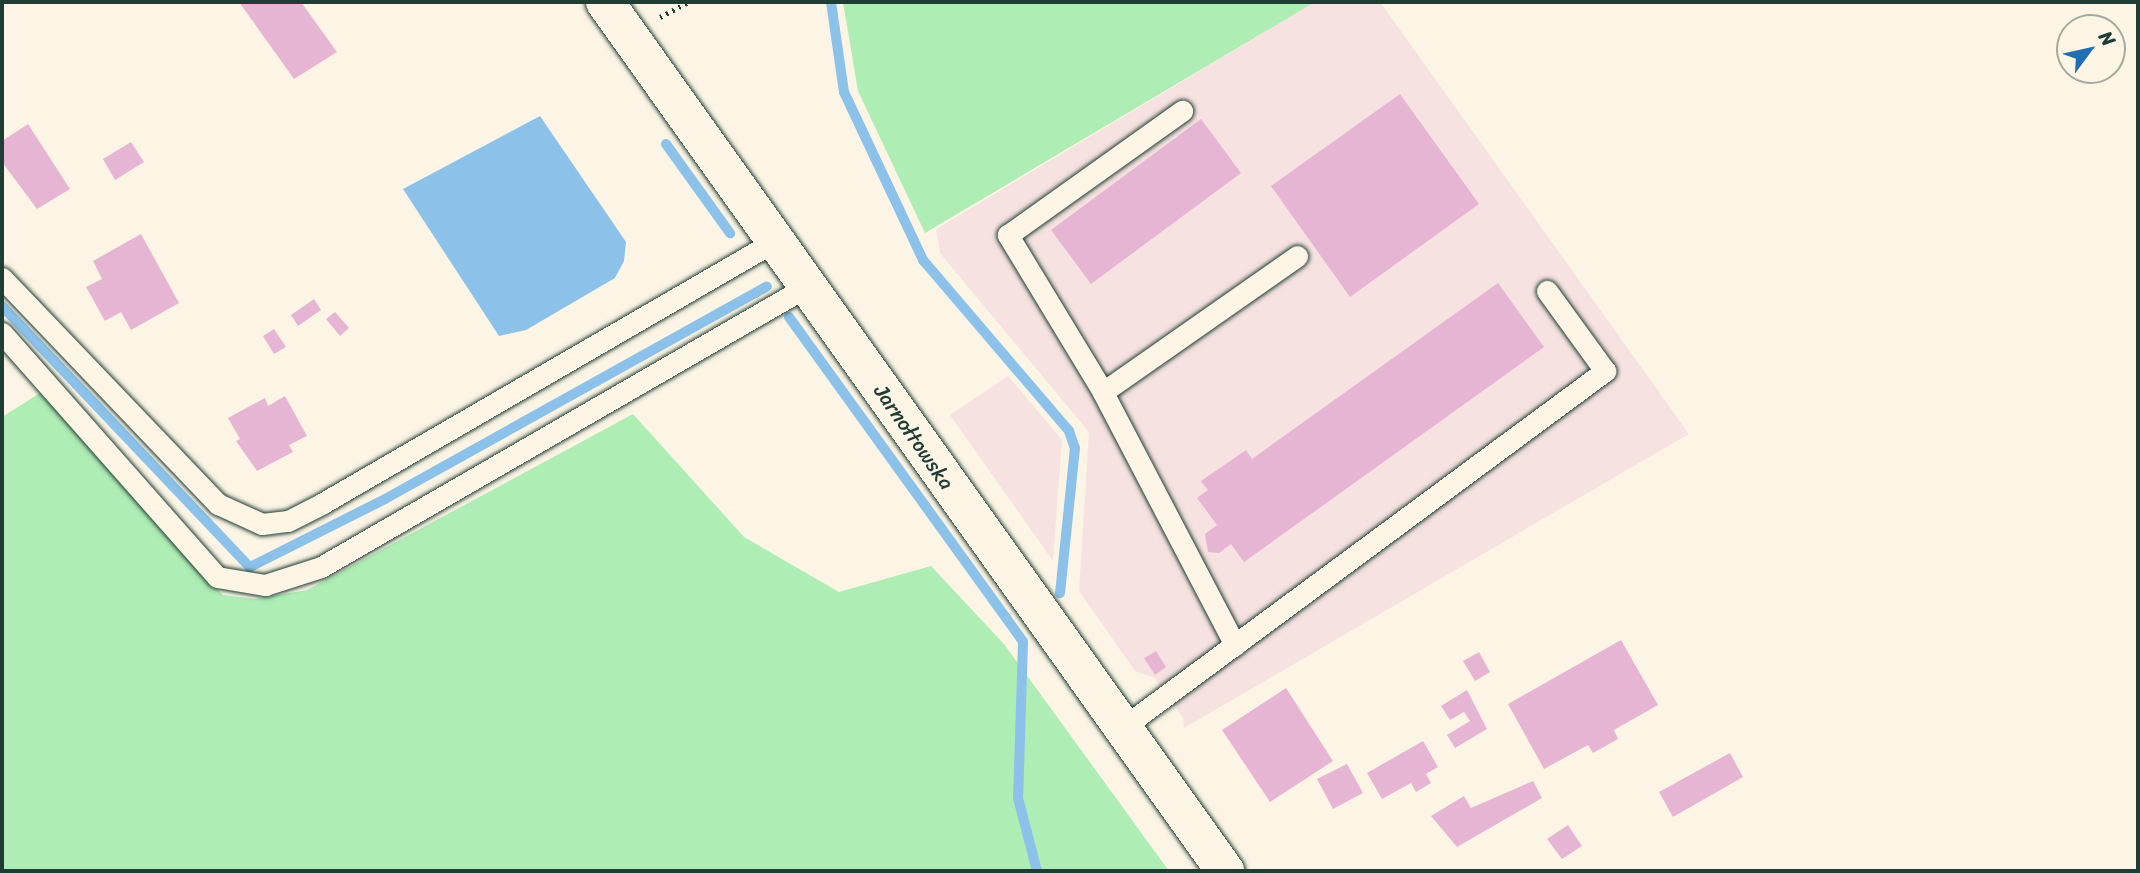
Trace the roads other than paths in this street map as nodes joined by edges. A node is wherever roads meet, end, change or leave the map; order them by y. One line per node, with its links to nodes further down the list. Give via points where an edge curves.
1 (605, 2): 3 (street, Jarnołtowska)
2 (1182, 111): 9 (lane, via 1008,236)
3 (775, 241): 5 (lane, via 323,503 288,521 262,524 218,503); 6 (street, Jarnołtowska)
4 (1297, 256): 9 (lane)
5 (2, 278)
6 (806, 287): 8 (lane, via 321,566 265,585 217,577); 11 (street, Jarnołtowska)
7 (1548, 291): 10 (lane, via 1605,371)
8 (2, 333)
9 (1103, 392): 10 (lane)
10 (1235, 645): 11 (lane)
11 (1122, 728): 12 (street, Jarnołtowska)
12 (1225, 871)

